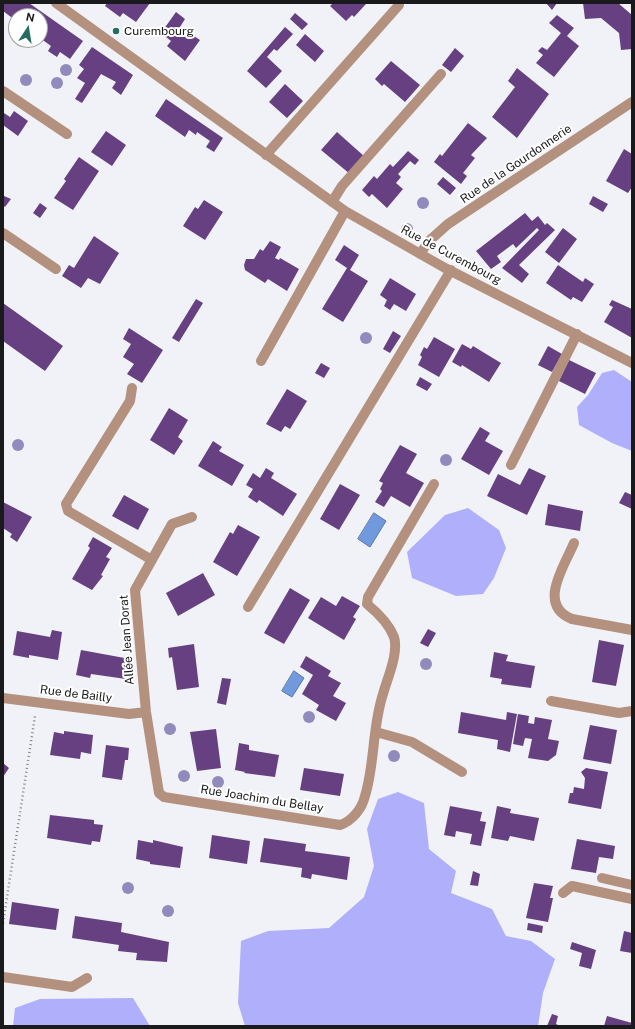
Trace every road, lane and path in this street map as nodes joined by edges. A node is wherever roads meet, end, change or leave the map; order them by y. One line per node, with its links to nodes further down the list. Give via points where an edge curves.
1 (56, 3): 7 (street, Rue de Curembourg)
2 (399, 5): 7 (street)
3 (441, 74): 8 (street, via 342,186)
4 (3, 91): 6 (street)
5 (632, 102): 11 (street, Rue de la Gourdonnerie, via 448,224 428,241)
6 (67, 134)
7 (266, 155): 8 (street, Rue de Curembourg)
8 (332, 202): 9 (street, Rue de Curembourg)
9 (345, 211): 11 (street, Rue de Curembourg); 15 (street)
10 (3, 232): 12 (street)
11 (420, 254): 13 (street, Rue de Curembourg)
12 (56, 269)
13 (451, 270): 14 (street, Rue de Curembourg); 23 (street)
14 (577, 334): 16 (street, Rue de Curembourg); 18 (street)
15 (261, 361)
16 (632, 363)
17 (132, 388): 22 (street, via 130,401 66,504 68,510)
18 (511, 465)
19 (434, 484): 30 (street, Rue Joachim du Bellay, via 368,597 367,604 380,614 394,638 392,668 382,695)
20 (192, 517): 22 (street, Allée Jean Dorat, via 172,524)
21 (574, 543): 24 (street, via 554,593 557,610 563,616 572,619)
22 (152, 560): 28 (street, Allée Jean Dorat, via 135,590)
23 (248, 607)
24 (632, 630)
25 (3, 698): 27 (street, Rue de Bailly)
26 (551, 701): 29 (street, via 619,713)
27 (37, 702): 28 (street, Rue de Bailly, via 128,714); 36 (path)
28 (146, 712): 30 (street, Rue Joachim du Bellay, via 158,793 164,797 340,824 353,818 365,797)
29 (632, 712)
30 (376, 732): 31 (street, via 412,742)
31 (462, 772)
32 (602, 878): 33 (street)
33 (632, 885)
34 (563, 893): 35 (street, via 572,886)
35 (632, 899)
36 (3, 924)
37 (3, 977): 38 (street, via 72,987)
38 (87, 978)

